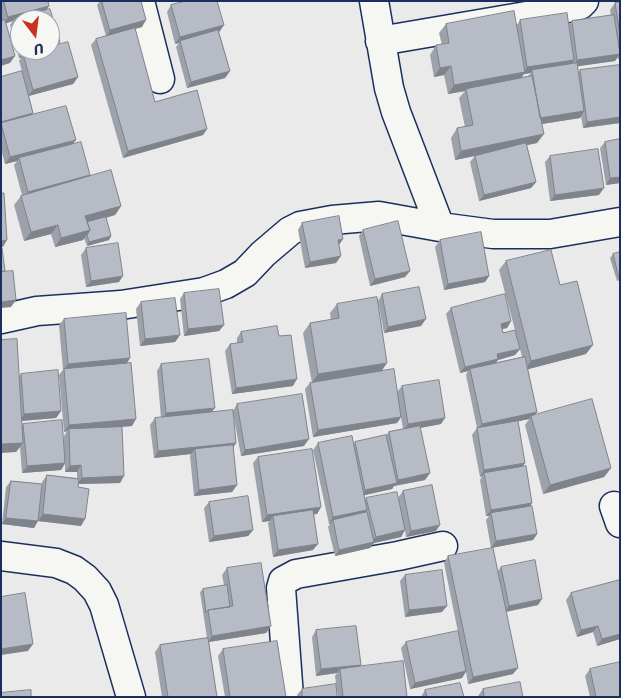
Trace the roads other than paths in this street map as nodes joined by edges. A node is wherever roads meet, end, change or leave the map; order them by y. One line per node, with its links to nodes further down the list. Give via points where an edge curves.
1 (140, 1): 5 (street)
2 (374, 1): 4 (street)
3 (584, 1): 4 (street, via 580,5 550,12)
4 (380, 42): 7 (street, via 388,88)
5 (160, 79)
6 (620, 222): 7 (street, via 550,234 493,234)
7 (440, 227): 8 (street, via 379,216 309,224 290,231 245,273 204,292 121,305 36,311)
8 (1, 320)
9 (443, 546): 12 (street, via 296,574 284,581 281,588)
10 (1, 556): 11 (street, via 56,563 74,570 97,591)
11 (131, 697)
12 (289, 697)

